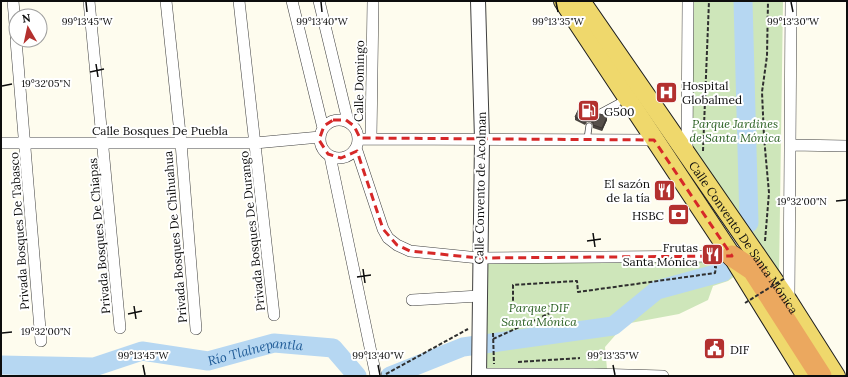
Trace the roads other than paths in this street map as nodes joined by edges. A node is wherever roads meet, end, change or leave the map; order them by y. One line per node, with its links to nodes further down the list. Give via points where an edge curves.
1 (89, 1): 24 (street, Privada Bosques De Chiapas)
2 (166, 1): 25 (street, Privada Bosques De Chihuahua)
3 (239, 1): 26 (street, Privada Bosques De Durango)
4 (292, 1): 17 (street)
5 (319, 1): 15 (street)
6 (373, 1): 18 (street, Calle Domingo)
7 (478, 1): 19 (street, Calle Convento de Acolman)
8 (563, 1): 13 (main road, Calle Convento De Santa Mónica)
9 (581, 1): 30 (main road, Calle Convento De Santa Mónica)
10 (688, 1): 30 (street)
11 (791, 1): 28 (street)
12 (17, 48): 23 (street, Privada Bosques De Tabasco)
13 (627, 98): 14 (lane); 21 (main road, Calle Convento De Santa Mónica)
14 (595, 115)
15 (348, 121): 17 (street, via 333,120 327,123); 27 (street, via 356,128)
16 (589, 126): 20 (lane)
17 (321, 133): 26 (street, Calle Bosques De Puebla); 31 (street, via 322,149)
18 (371, 138): 19 (street); 27 (street)
19 (482, 139): 20 (street); 34 (street, Calle Convento de Acolman)
20 (587, 140): 21 (street)
21 (654, 140): 33 (main road, Calle Convento De Santa Mónica)
22 (1, 143): 23 (street, Calle Bosques De Puebla)
23 (26, 143): 24 (street, Calle Bosques De Puebla); 42 (street, Privada Bosques De Tabasco)
24 (103, 143): 25 (street, Calle Bosques De Puebla); 40 (street, Privada Bosques De Chiapas)
25 (180, 143): 26 (street, Calle Bosques De Puebla); 41 (street, Privada Bosques De Chihuahua)
26 (255, 143): 39 (street, Privada Bosques De Durango)
27 (357, 143): 31 (street, via 352,153 344,157); 34 (street, via 388,238 397,246 410,251)
28 (791, 145): 29 (street); 38 (street)
29 (847, 146)
30 (686, 155): 32 (main road, Calle Convento De Santa Mónica)
31 (330, 156): 46 (street)
32 (758, 247): 35 (highway); 38 (main road, Calle Convento De Santa Mónica)
33 (732, 256): 34 (street); 35 (highway); 43 (main road, Calle Convento De Santa Mónica)
34 (479, 258): 36 (street, Calle Convento de Acolman)
35 (754, 270): 43 (highway)
36 (479, 296): 37 (street); 44 (street, Calle Convento de Acolman)
37 (412, 300)
38 (789, 302): 43 (main road, Calle Convento De Santa Mónica)
39 (274, 316)
40 (120, 328)
41 (196, 329)
42 (41, 341)
43 (827, 374)
44 (479, 375): 45 (street)
45 (593, 375): 47 (street)
46 (376, 376)
47 (662, 376)

